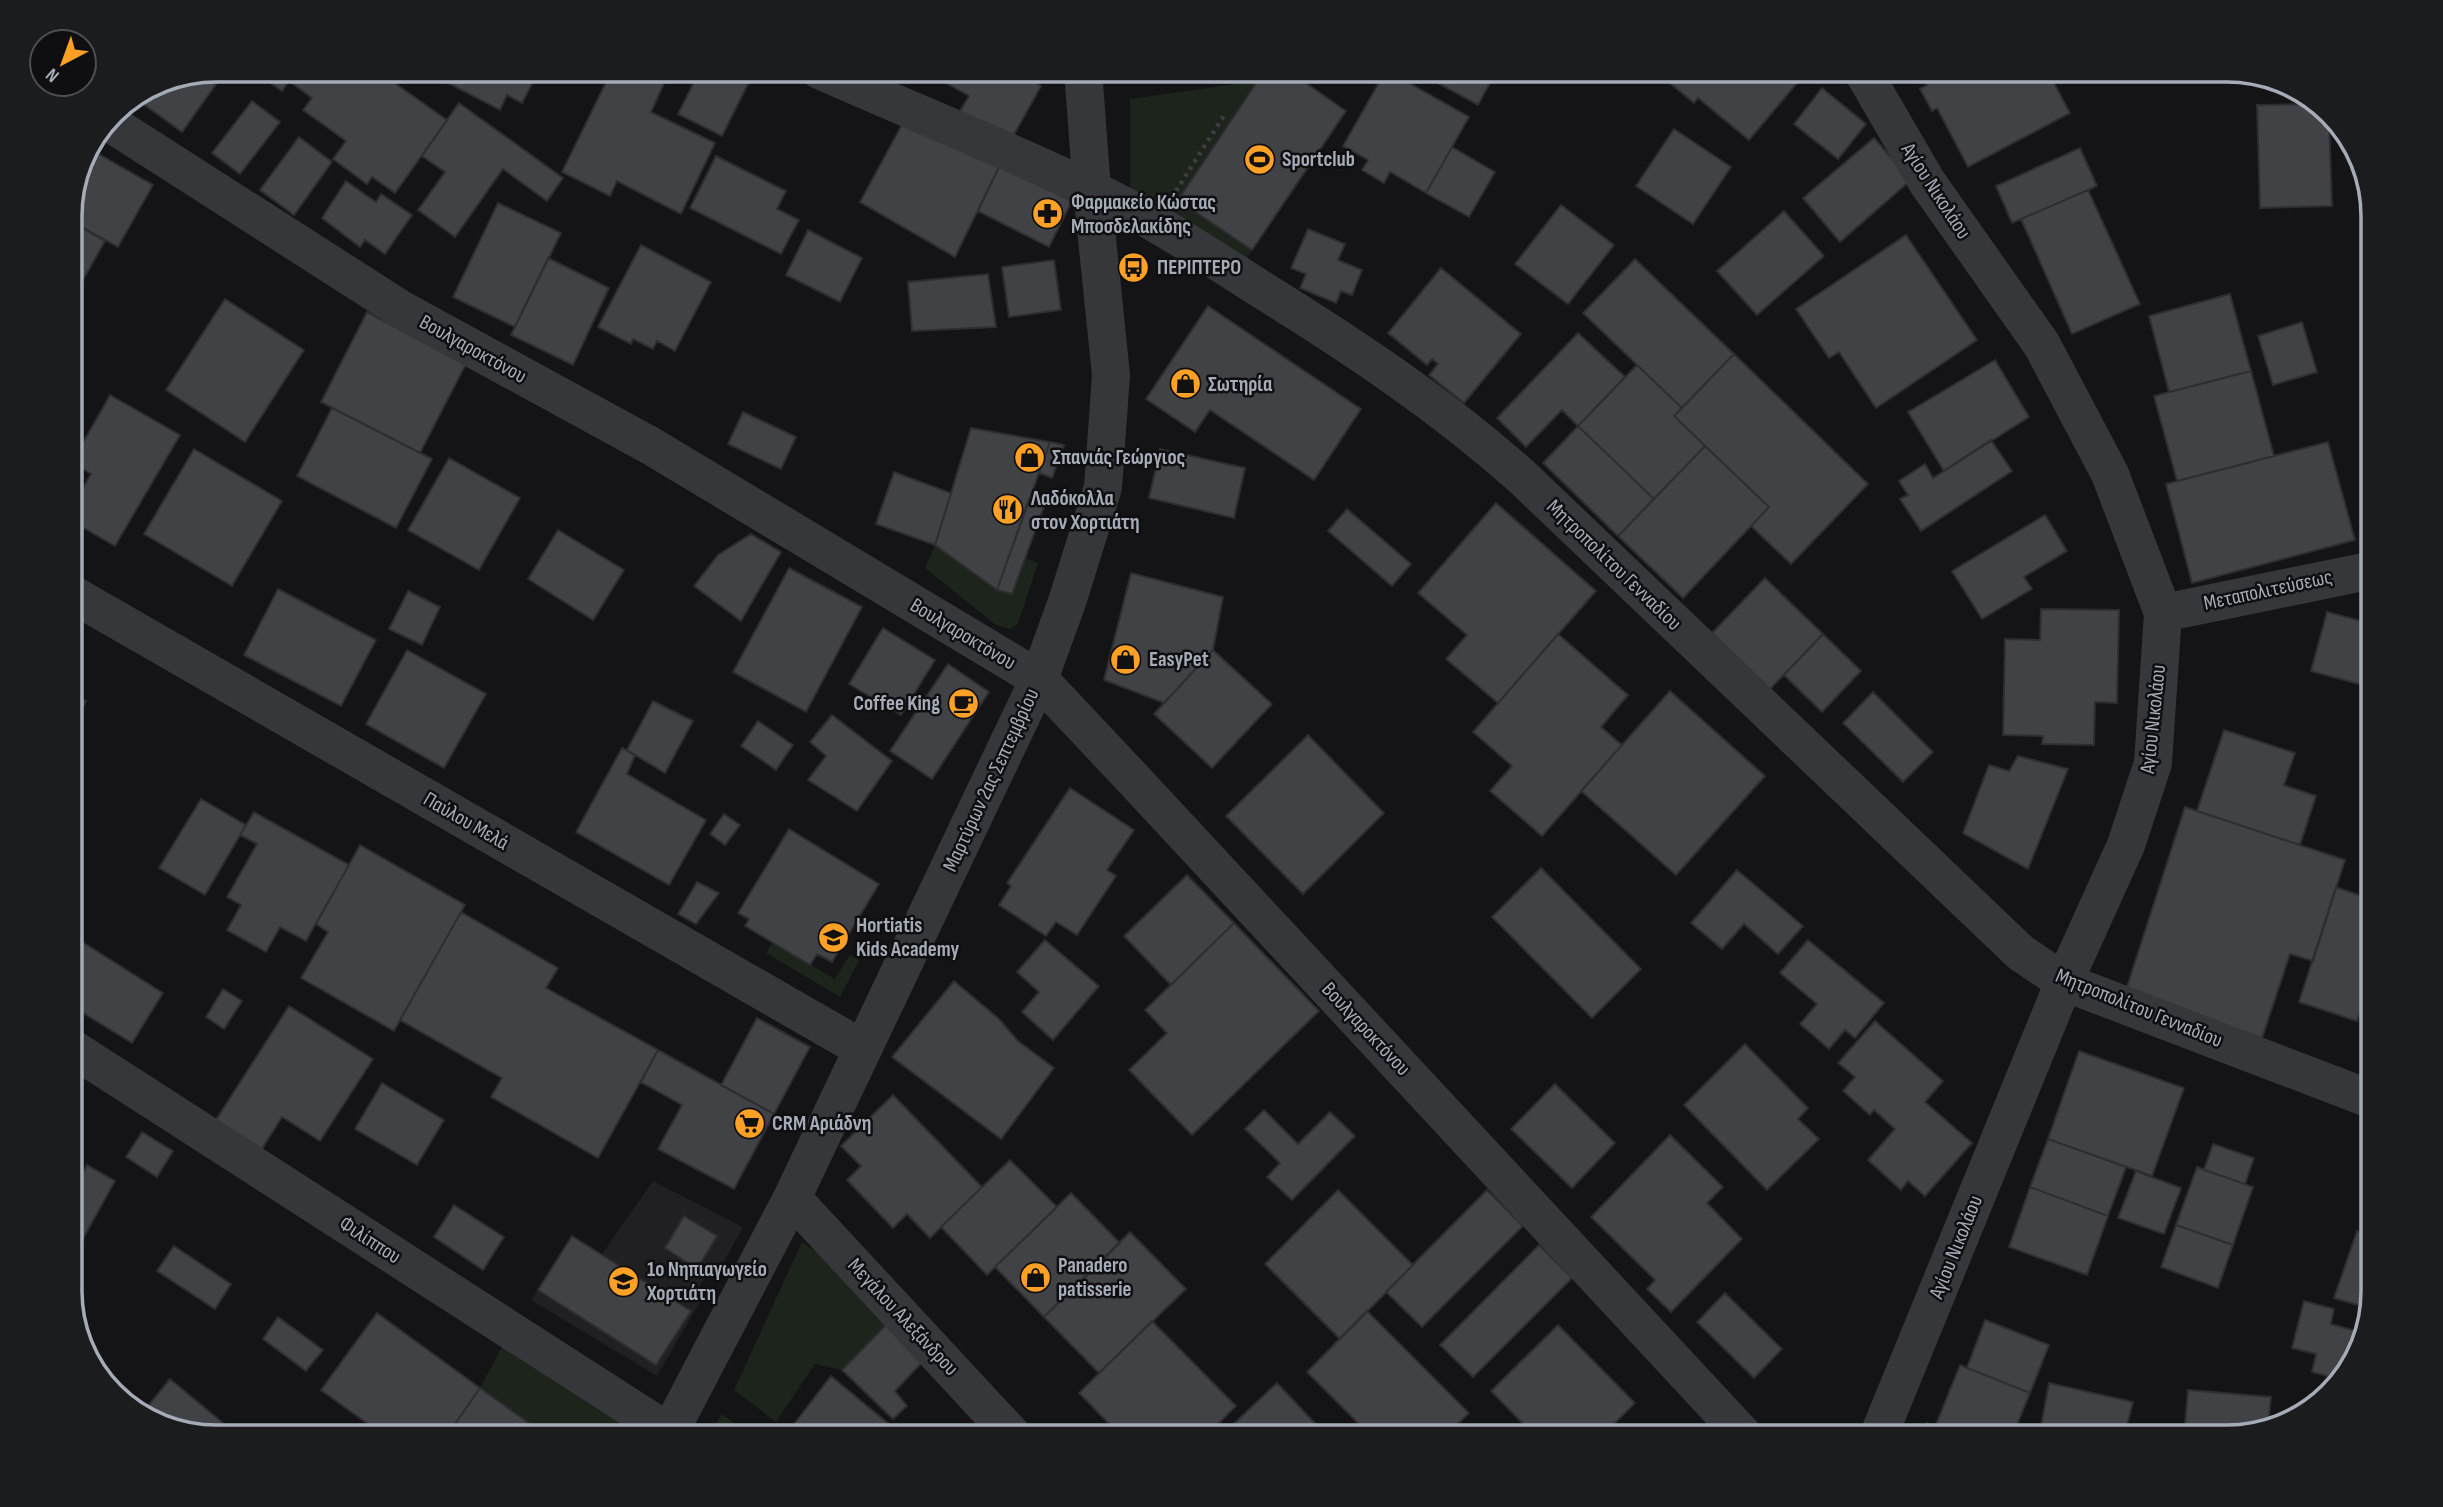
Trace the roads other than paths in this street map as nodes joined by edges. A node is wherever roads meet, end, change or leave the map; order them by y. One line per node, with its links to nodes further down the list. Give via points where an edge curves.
1 (1869, 82): 8 (street, Αγίου Νικολάου, via 1927,182 2042,345 2110,474)
2 (848, 83): 5 (street, Μητροπολίτου Γενναδίου)
3 (1084, 83): 5 (street, Μαρτύρων 2ας Σεπτεμβρίου)
4 (117, 127): 9 (street, Βουλγαροκτόνου, via 402,310 651,446)
5 (1092, 190): 9 (street, Μαρτύρων 2ας Σεπτεμβρίου, via 1111,375 1103,487); 10 (street, Μητροπολίτου Γενναδίου, via 1370,358 1481,440 2021,953)
6 (2360, 573): 8 (street, Μεταπολιτεύσεως)
7 (83, 600): 11 (street, Παύλου Μελά)
8 (2163, 613): 10 (street, Αγίου Νικολάου, via 2152,763 2126,845)
9 (1039, 680): 11 (street, Μαρτύρων 2ας Σεπτεμβρίου); 18 (street, Βουλγαροκτόνου)
10 (2064, 982): 13 (street, Μητροπολίτου Γενναδίου); 19 (street, Αγίου Νικολάου)
11 (863, 1049): 14 (street, Μαρτύρων 2ας Σεπτεμβρίου)
12 (83, 1055): 15 (street, Φιλίππου)
13 (2361, 1095)
14 (793, 1198): 16 (street, Μαρτύρων 2ας Σεπτεμβρίου); 17 (street, Μεγάλου Αλεξάνδρου)
15 (653, 1425)
16 (673, 1425)
17 (1003, 1425)
18 (1734, 1425)
19 (1883, 1425)

